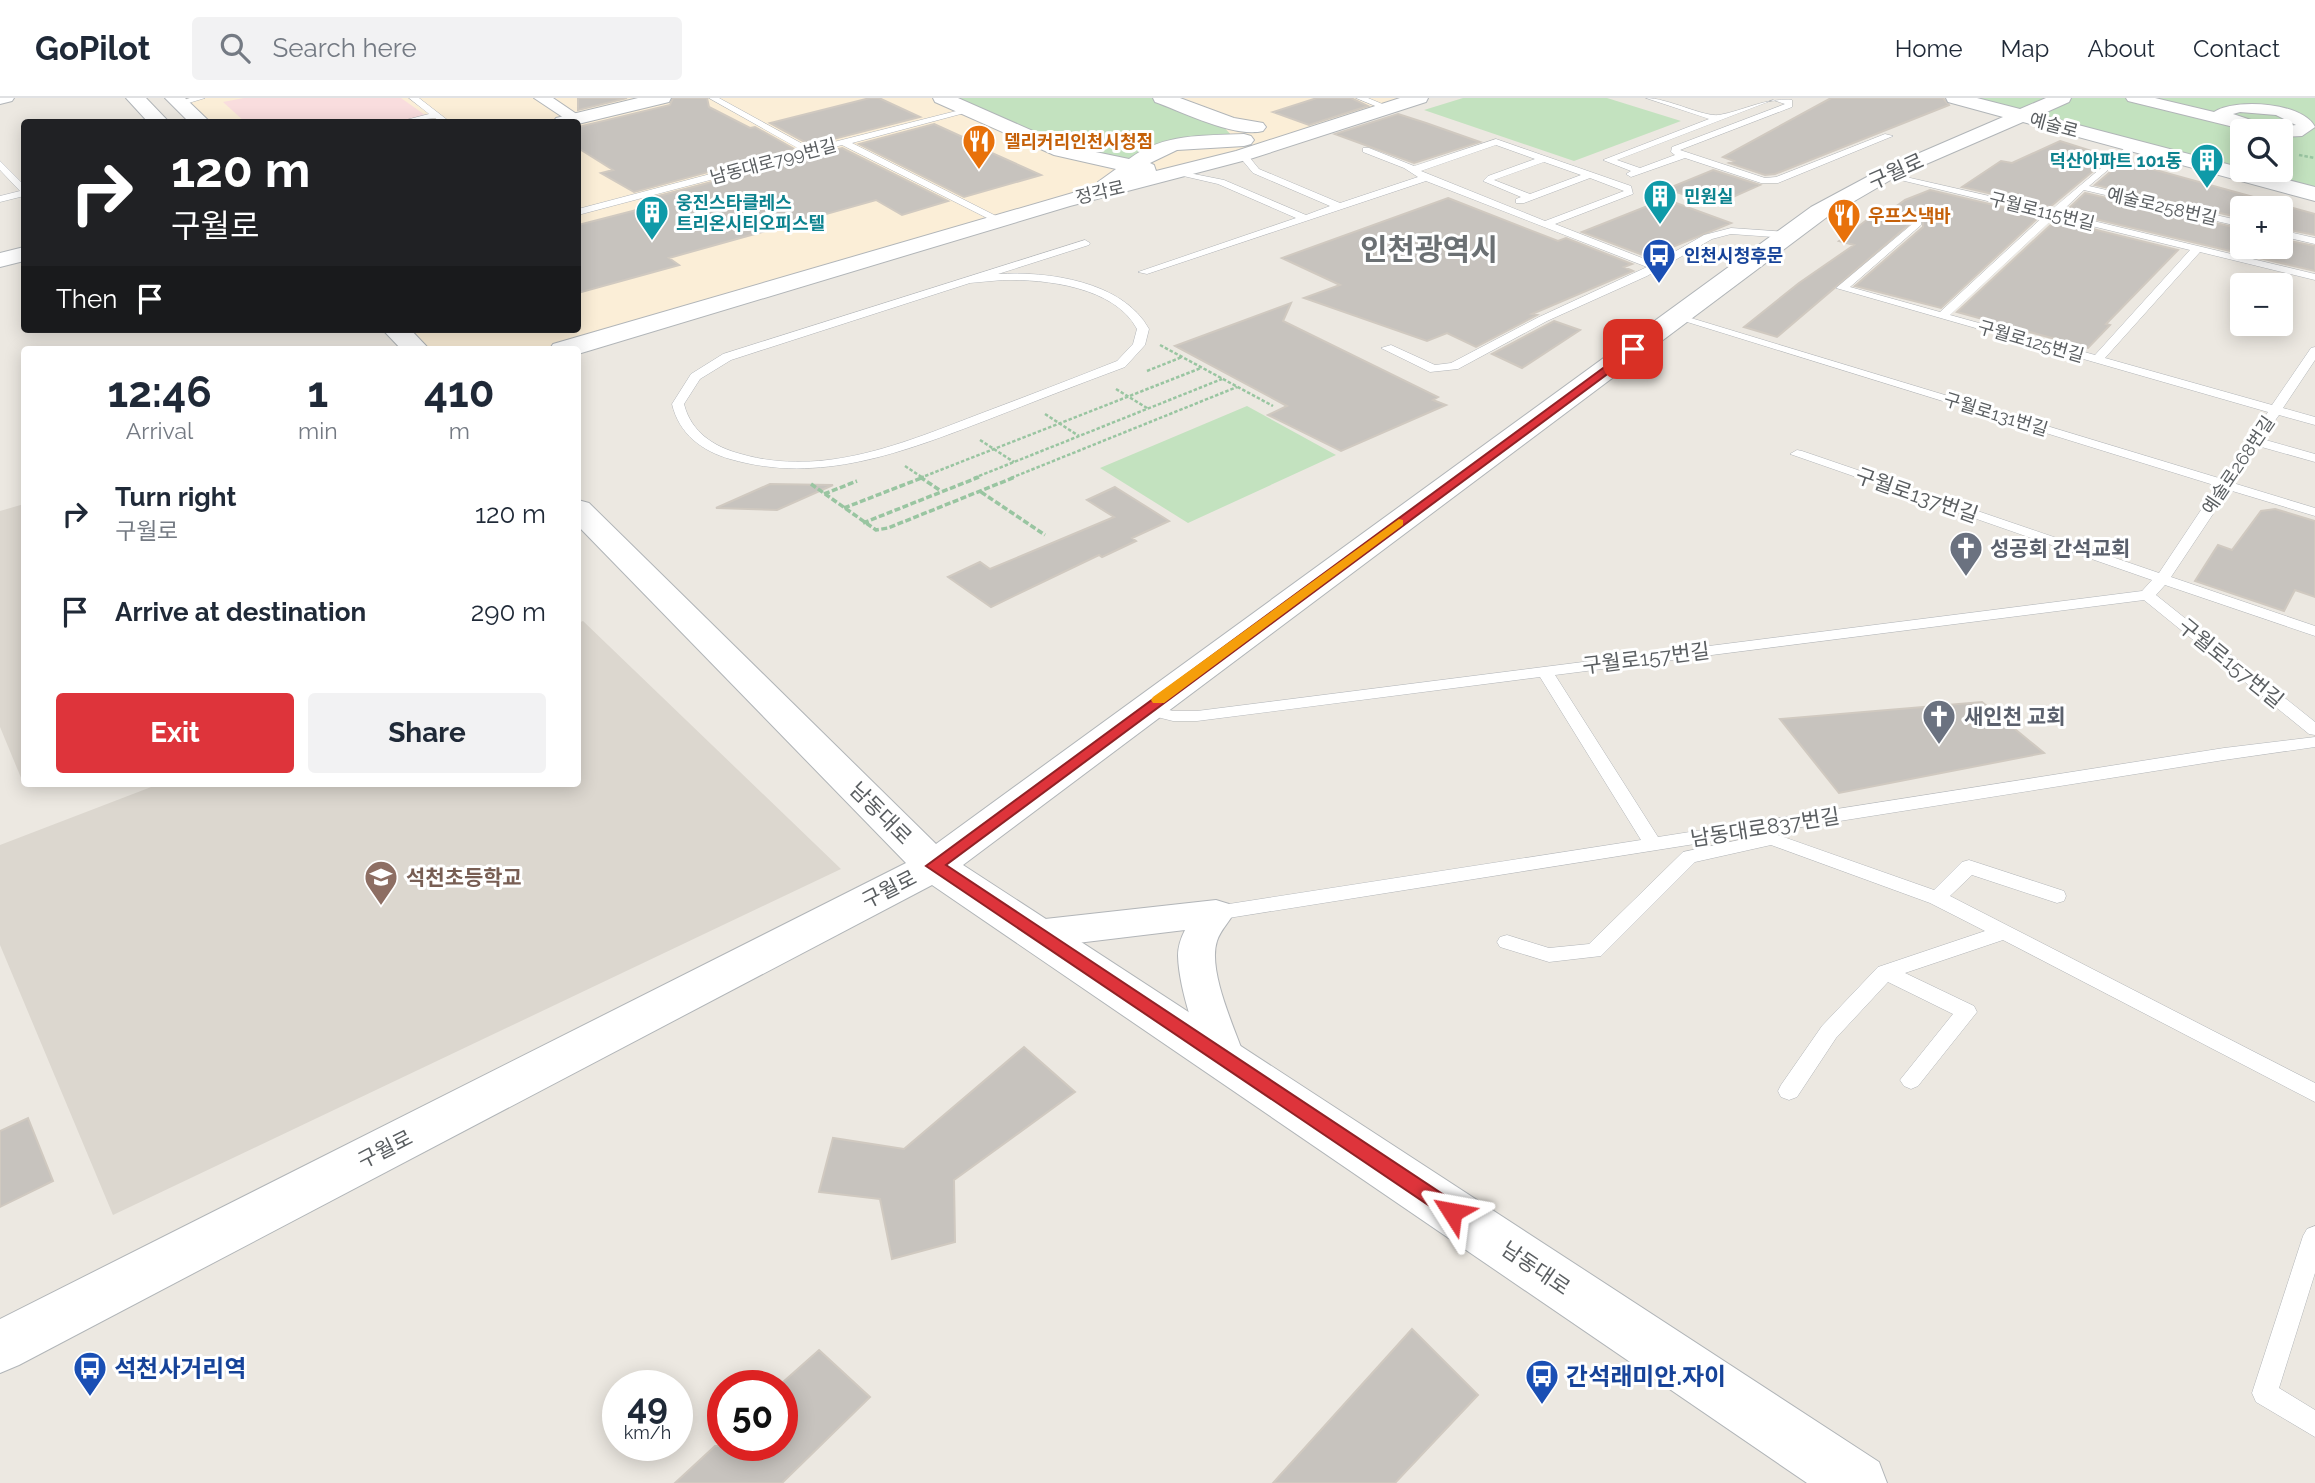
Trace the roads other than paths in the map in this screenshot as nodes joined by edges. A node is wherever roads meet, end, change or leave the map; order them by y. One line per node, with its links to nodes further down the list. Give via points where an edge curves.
1 (6, 98): 17 (street)
2 (135, 98): 27 (main road)
3 (201, 98): 19 (lane)
4 (413, 98): 23 (lane)
5 (542, 98): 31 (street)
6 (713, 98): 44 (lane)
7 (942, 98): 22 (main road)
8 (1162, 98): 25 (main road)
9 (1360, 98): 21 (lane)
10 (1419, 98): 21 (main road, 정각로)
11 (1650, 98): 26 (lane)
12 (1772, 98): 26 (lane); 35 (lane, via 1789,102)
13 (1955, 98): 24 (main road, 예술로)
14 (2062, 98): 24 (main road, 구월로)
15 (2134, 98): 34 (street)
16 (2217, 98): 20 (street)
17 (0, 99)
18 (652, 99): 32 (main road)
19 (176, 100): 28 (main road)
20 (2254, 107): 33 (street, via 2225,110 2222,113); 38 (street, via 2301,118)
21 (1388, 108): 36 (main road, 정각로)
22 (969, 109): 40 (lane, 남동대로799번길); 45 (main road)
23 (436, 115): 29 (lane); 30 (lane)
24 (2021, 116): 41 (main road, 예술로); 52 (main road, 구월로)
25 (1214, 118): 36 (main road, via 1248,127); 42 (main road)
26 (1717, 118): 35 (lane); 46 (lane, via 1608,160 1636,172)
27 (156, 119)
28 (197, 119)
29 (417, 119)
30 (442, 119)
31 (568, 119)
32 (577, 119)
33 (2230, 120)
34 (2230, 121)
35 (1738, 125): 37 (lane); 46 (lane, via 1675,149)
36 (1324, 127): 42 (main road, 정각로)
37 (1752, 129)
38 (2310, 130)
39 (1888, 136): 46 (lane, via 1777,180 1765,181)
40 (843, 142): 44 (lane, 남동대로799번길); 67 (lane)
41 (2132, 145): 55 (lane, 예술로258번길); 58 (main road, 예술로)
42 (1240, 148): 49 (main road, 정각로, via 1210,141 1169,146 1154,151); 51 (main road, 정각로); 62 (lane, via 1256,171)
43 (1366, 150): 50 (lane)
44 (809, 151): 64 (lane, 남동대로799번길)
45 (1062, 151): 49 (main road); 61 (main road, via 1083,169 1080,180)
46 (1684, 155)
47 (1544, 159): 50 (lane, via 1496,142); 53 (lane); 59 (lane, via 1489,181)
48 (0, 164): 56 (lane)
49 (1135, 167): 51 (main road); 61 (main road, 정각로)
50 (1413, 170): 54 (lane)
51 (1182, 173): 61 (main road, 정각로); 66 (lane, via 1221,181)
52 (1887, 174): 65 (lane, 구월로115번길); 71 (main road, 구월로)
53 (1589, 175): 59 (lane); 70 (lane, via 1630,192)
54 (1426, 178): 62 (lane); 63 (lane)
55 (2082, 187): 65 (lane, 예술로258번길); 68 (lane, 예술로258번길)
56 (21, 188)
57 (21, 193): 60 (lane)
58 (2315, 194)
59 (1530, 197): 63 (lane)
60 (0, 199)
61 (1062, 201): 67 (main road)
62 (1340, 207): 66 (lane)
63 (1502, 208): 70 (lane)
64 (581, 211)
65 (2053, 214): 75 (lane, 구월로115번길); 82 (lane, 예술로258번길)
66 (1305, 218): 79 (lane)
67 (999, 220): 86 (main road)
68 (2230, 221)
69 (1917, 223): 82 (lane, 구월로125번길, via 1842,288)
70 (1546, 224): 78 (lane)
71 (1788, 234): 78 (lane, via 1731,231 1708,237); 83 (main road, 구월로)
72 (2293, 236): 73 (lane)
73 (2315, 241)
74 (1085, 243): 81 (lane)
75 (2197, 249): 80 (lane, 구월로115번길); 89 (lane)
76 (21, 255): 77 (main road)
77 (0, 260)
78 (1656, 267): 87 (lane, via 1454,366 1434,369)
79 (1143, 272)
80 (2315, 277)
81 (971, 280): 81 (lane, via 727,358 695,377 678,404 680,416 712,449 730,456 788,467 830,466 892,452 1121,364 1141,345 1141,322 1129,308 1082,286 1033,277)
82 (1942, 316): 89 (lane, 구월로125번길)
83 (1678, 317): 95 (lane, 구월로131번길); 102 (main road, 구월로)
84 (400, 333): 85 (main road)
85 (413, 346)
86 (575, 346)
87 (1387, 348)
88 (2315, 351): 90 (lane, 예술로268번길)
89 (2097, 360): 90 (lane, 구월로125번길)
90 (2275, 410): 91 (lane, 구월로125번길); 92 (lane, 예술로268번길)
91 (2315, 421)
92 (2255, 440): 94 (lane); 95 (lane, 예술로268번길)
93 (1797, 454): 98 (lane, 구월로137번길)
94 (2315, 458)
95 (2225, 484): 97 (lane, 구월로131번길); 98 (lane, 예술로268번길)
96 (581, 512): 106 (main road, 남동대로)
97 (2315, 512)
98 (2162, 579): 99 (lane); 100 (lane, 구월로137번길)
99 (2147, 595): 101 (lane, 구월로157번길); 103 (lane, 구월로157번길)
100 (2315, 631)
101 (1544, 671): 102 (lane, 구월로157번길, via 1197,716); 105 (lane)
102 (1147, 709): 106 (main road, 구월로)
103 (2315, 730)
104 (2315, 743): 105 (lane, 남동대로837번길)
105 (1654, 845): 109 (lane, 남동대로837번길)
106 (934, 866): 111 (main road, 남동대로); 119 (main road, 구월로)
107 (2057, 896): 108 (lane, via 1969,867)
108 (1937, 898): 110 (lane); 112 (lane, via 1772,839 1689,857 1594,951 1549,955)
109 (1216, 914): 111 (street); 114 (street, via 1202,929 1196,948)
110 (2006, 932): 113 (lane); 117 (lane)
111 (1036, 934): 114 (main road, 남동대로)
112 (1507, 942)
113 (1885, 972): 115 (lane, via 1968,1012); 116 (lane, via 1829,1032)
114 (1226, 1061): 121 (main road, 남동대로)
115 (1911, 1080)
116 (1789, 1091)
117 (2315, 1093)
118 (2315, 1236): 120 (lane, via 2265,1392)
119 (0, 1347)
120 (2315, 1424)
121 (1858, 1483)

